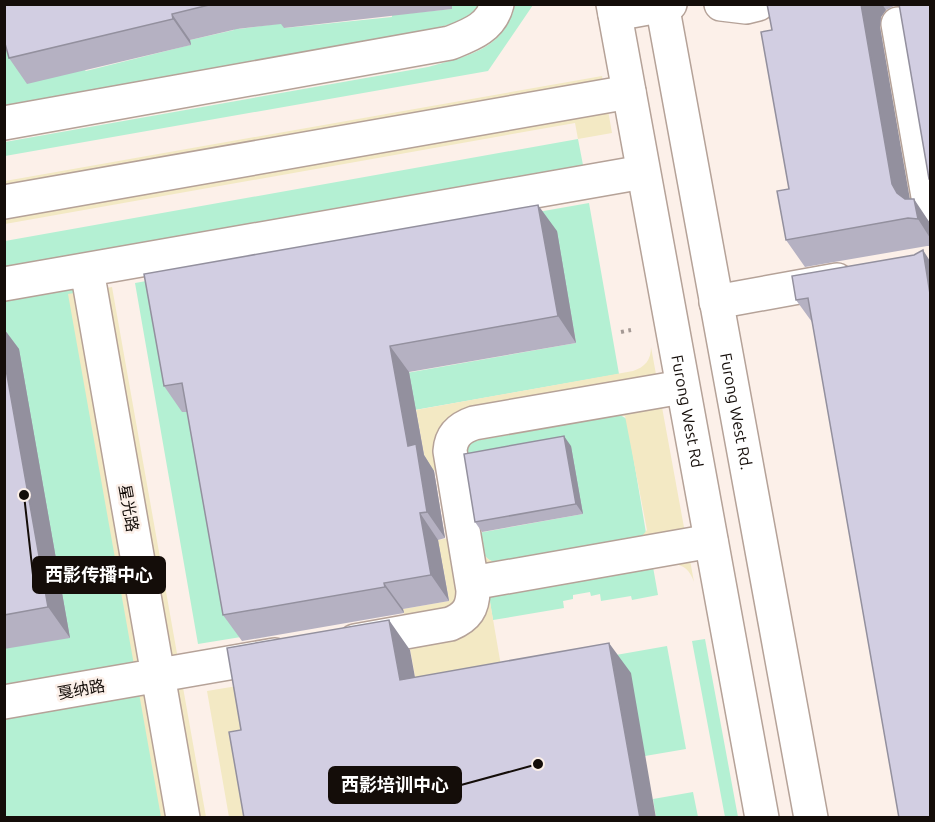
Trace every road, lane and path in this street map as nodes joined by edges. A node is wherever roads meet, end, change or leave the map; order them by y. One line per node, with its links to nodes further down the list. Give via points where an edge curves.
1 (497, 4): 8 (main road, via 482,28 450,43)
2 (721, 4): 3 (main road)
3 (758, 4)
4 (665, 5): 5 (main road); 15 (main road, Furong West Rd.)
5 (614, 9): 7 (main road, Furong West Rd)
6 (898, 24): 11 (main road)
7 (629, 92): 9 (main road, Furong West Rd); 10 (main road)
8 (4, 123)
9 (643, 172): 12 (main road); 16 (main road, Furong West Rd)
10 (4, 202)
11 (930, 208)
12 (87, 270): 14 (main road); 19 (main road, 星光路)
13 (861, 276): 15 (main road)
14 (4, 284)
15 (716, 302): 23 (main road, Furong West Rd.)
16 (682, 387): 17 (main road, Furong West Rd); 18 (main road, 戛纳路, via 474,423 458,431 450,452)
17 (711, 541): 18 (main road); 22 (main road, Furong West Rd)
18 (472, 583): 19 (main road, 戛纳路, via 473,602 468,612 450,624)
19 (158, 675): 20 (main road, 戛纳路); 21 (main road, 星光路)
20 (4, 702)
21 (183, 818)
22 (762, 818)
23 (811, 818)

